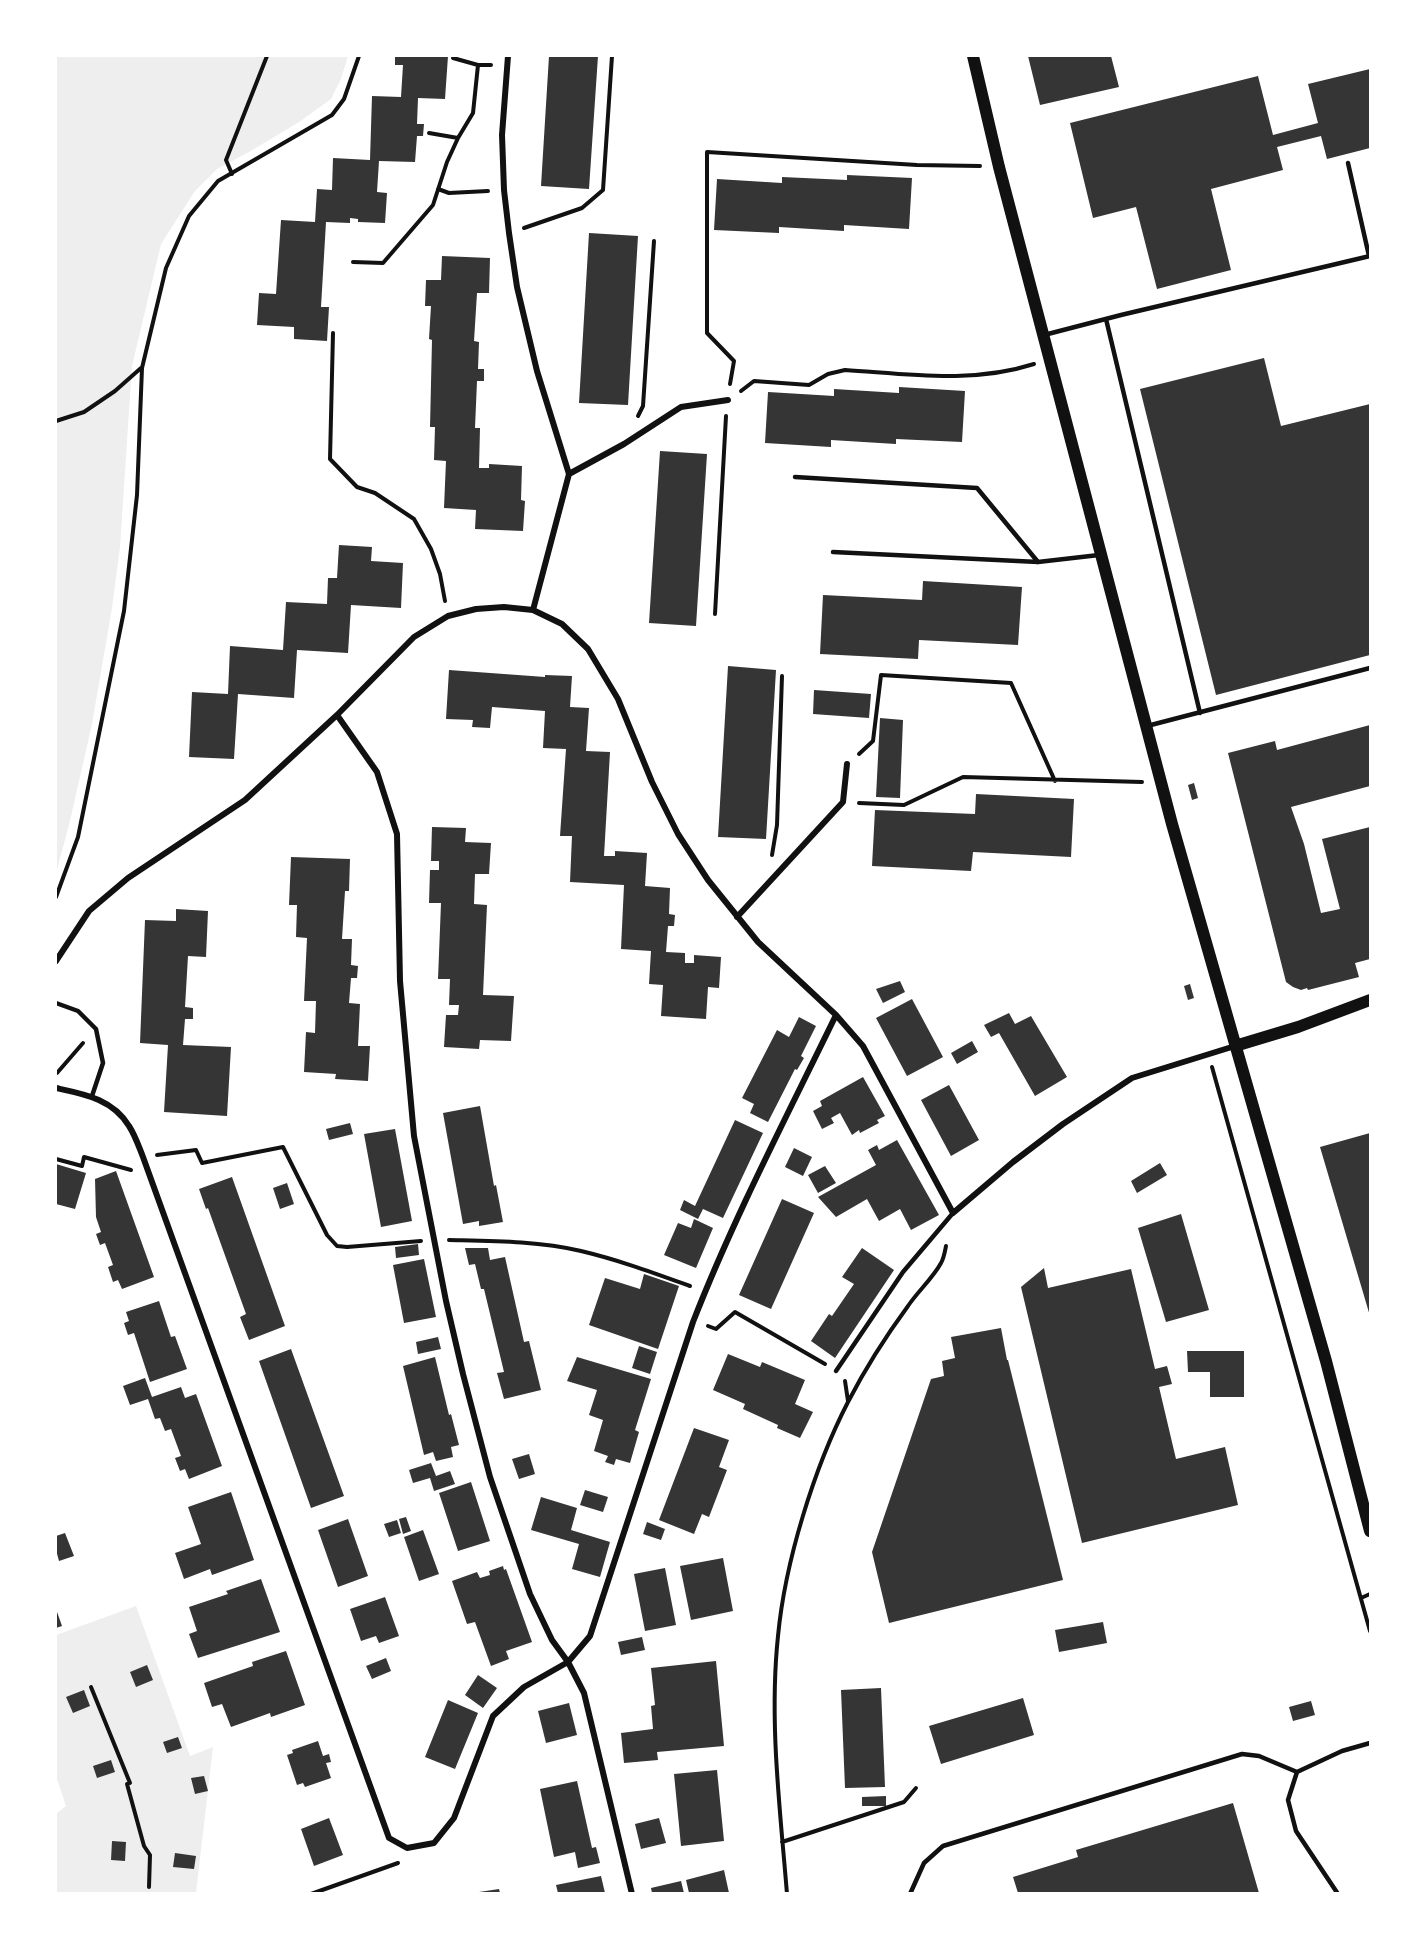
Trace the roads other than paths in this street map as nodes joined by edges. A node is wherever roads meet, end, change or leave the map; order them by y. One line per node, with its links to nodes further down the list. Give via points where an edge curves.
1 (508, 56): 8 (street, via 502,135 509,233 537,371)
2 (973, 56): 6 (main road)
3 (1348, 162): 4 (lane)
4 (1370, 256): 5 (lane)
5 (1106, 319): 6 (lane); 15 (lane)
6 (1044, 335): 11 (main road)
7 (728, 400): 8 (street, via 681,407)
8 (569, 474): 13 (street)
9 (795, 477): 12 (lane, via 977,488)
10 (833, 552): 12 (lane)
11 (1102, 555): 12 (lane); 17 (main road)
12 (1038, 562)
13 (533, 610): 16 (street, via 504,607 448,616 414,637); 19 (street, via 562,624 588,649 618,699 678,834)
14 (1371, 668): 15 (lane)
15 (1200, 712): 17 (lane)
16 (338, 715): 20 (street, via 244,800 128,878 105,898 89,912); 30 (street, via 377,772 397,834 400,981 414,1136 463,1374 490,1477 530,1594 552,1640)
17 (1147, 726): 24 (main road)
18 (847, 764): 19 (street, via 843,802)
19 (737, 917): 23 (street)
20 (56, 961)
21 (1371, 1000): 24 (main road)
22 (56, 1003): 26 (lane, via 78,1011 96,1029 103,1063)
23 (836, 1015): 27 (street, via 863,1046); 30 (street, via 705,1292 590,1636)
24 (1235, 1046): 27 (street, via 1132,1078 1063,1124); 29 (main road)
25 (56, 1088): 26 (street)
26 (92, 1096): 30 (street, via 111,1105 129,1126 143,1157 389,1838 407,1848 434,1843 454,1818 493,1716 524,1687)
27 (953, 1213): 28 (lane, via 903,1272)
28 (836, 1371)
29 (1371, 1531)
30 (568, 1662): 33 (street, via 584,1693)
31 (1371, 1743): 32 (lane, via 1342,1751)
32 (1297, 1772): 34 (lane, via 1259,1756 1242,1754 954,1842 943,1846 924,1863); 35 (lane, via 1288,1800 1296,1831)
33 (632, 1893)
34 (910, 1893)
35 (1338, 1893)

